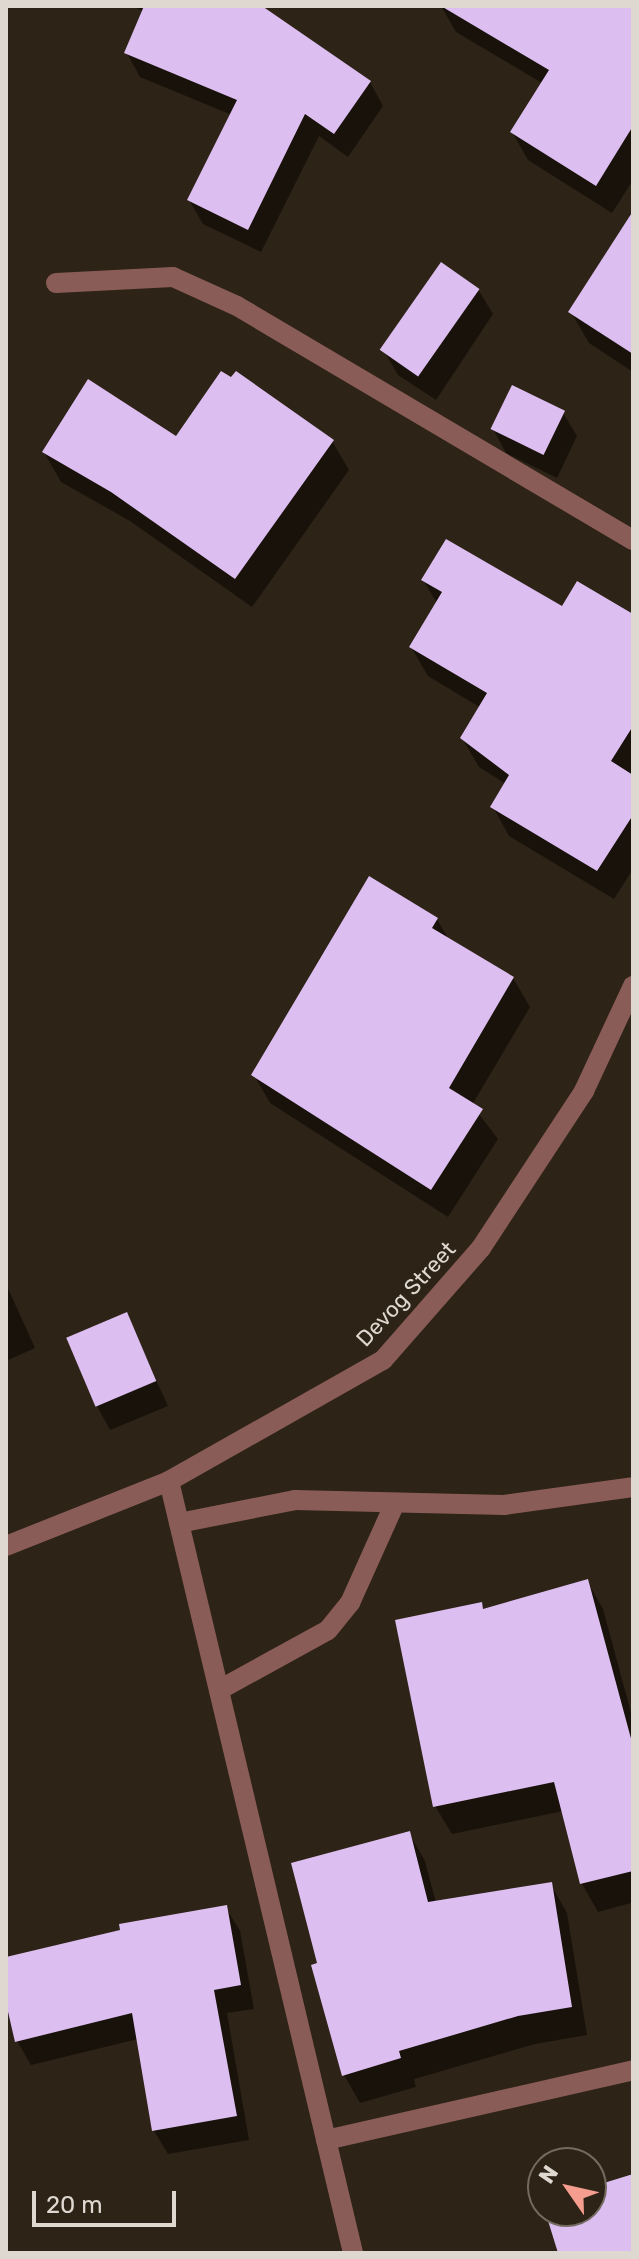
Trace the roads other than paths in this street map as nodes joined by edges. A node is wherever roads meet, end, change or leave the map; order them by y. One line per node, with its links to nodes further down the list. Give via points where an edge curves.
1 (56, 283): 2 (street, via 173,277 237,306)
2 (633, 540)
3 (633, 986): 4 (street, Devog Street, via 584,1091 481,1248 383,1360)
4 (169, 1481): 7 (street); 8 (street, Devog Street)
5 (633, 1487): 6 (street, via 504,1505)
6 (395, 1503): 7 (street, via 295,1500); 9 (street, via 350,1603 328,1630)
7 (179, 1523): 9 (street)
8 (6, 1546)
9 (219, 1690): 11 (street)
10 (633, 2070): 11 (street)
11 (326, 2140): 12 (street)
12 (353, 2253)

